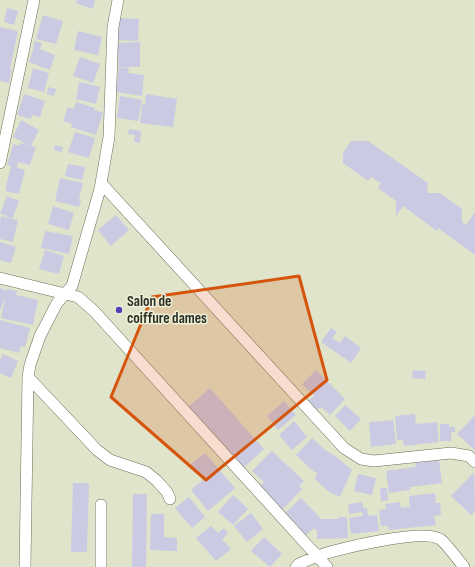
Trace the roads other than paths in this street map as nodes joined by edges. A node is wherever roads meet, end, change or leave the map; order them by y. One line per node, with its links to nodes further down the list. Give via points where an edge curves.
1 (34, 0): 3 (street)
2 (118, 0): 4 (street, via 113,28 109,137)
3 (0, 163)
4 (101, 183): 6 (street, via 72,286); 8 (street, via 344,448 361,459 374,461 451,453 469,456)
5 (0, 278): 6 (street)
6 (64, 294): 7 (street, via 40,336); 11 (street, via 78,297 94,311)
7 (28, 377): 9 (street, via 97,450 110,460 146,472 167,492); 12 (street)
8 (475, 462)
9 (170, 499)
10 (101, 505): 13 (street)
11 (317, 556): 14 (street); 15 (street); 16 (street, via 351,546 413,536 431,536 441,540)
12 (25, 567)
13 (101, 567)
14 (296, 567)
15 (327, 567)
16 (464, 567)

